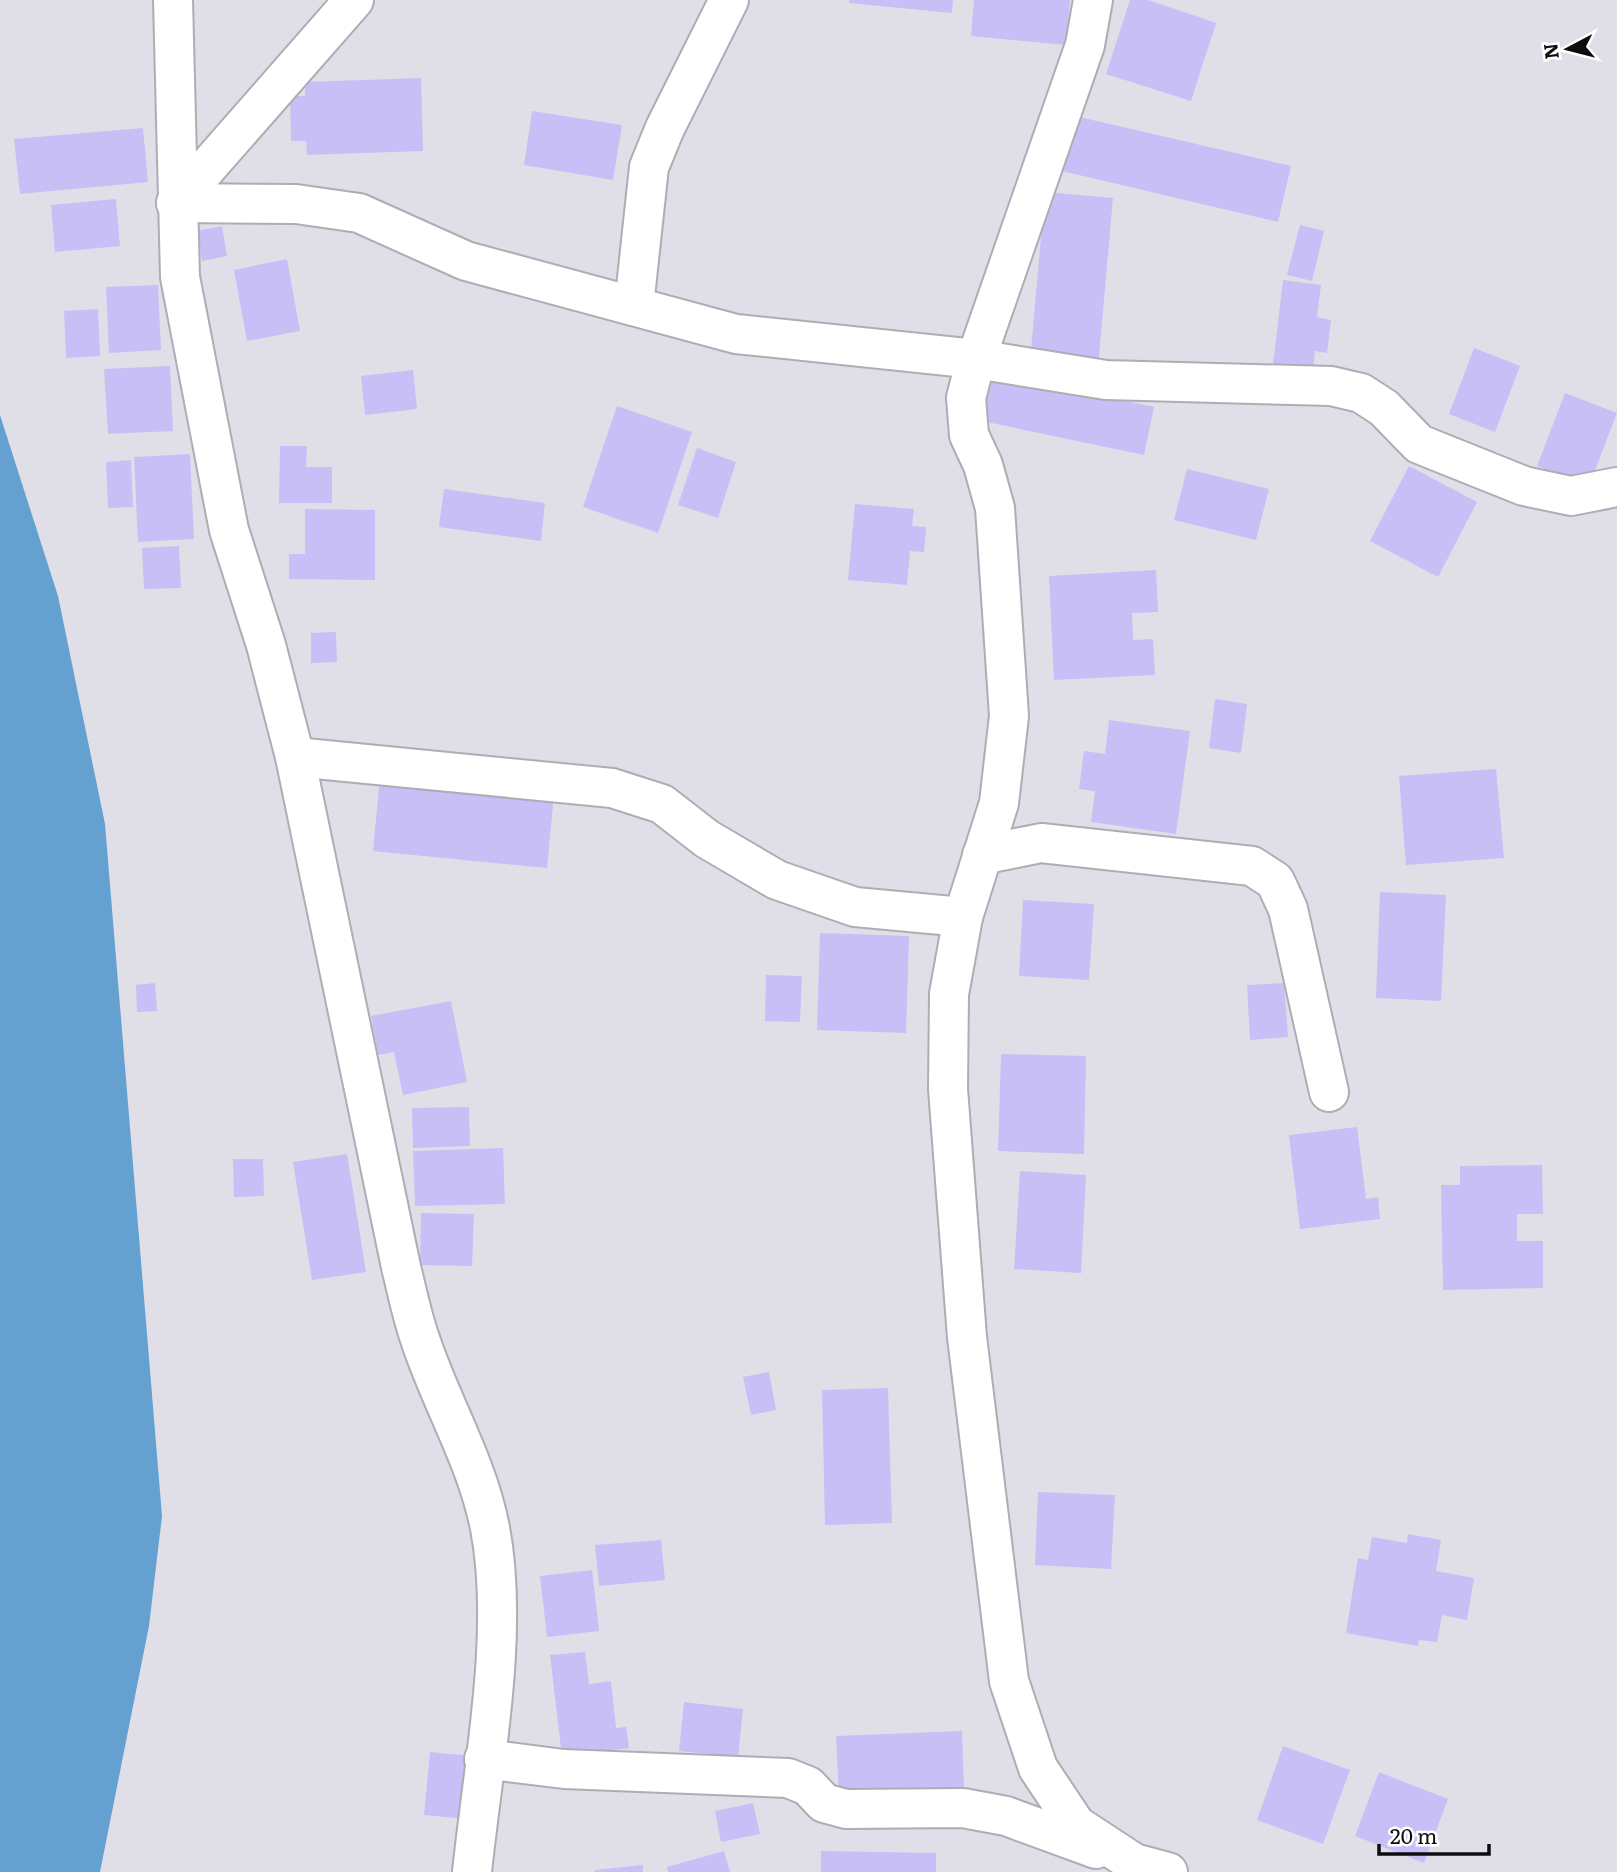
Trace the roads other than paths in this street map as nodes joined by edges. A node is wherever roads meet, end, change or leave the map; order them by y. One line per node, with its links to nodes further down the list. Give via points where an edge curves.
1 (173, 0): 5 (street)
2 (354, 0): 5 (street)
3 (729, 0): 6 (street, via 649,167)
4 (1093, 0): 7 (street, via 1085,45)
5 (176, 203): 6 (street, via 296,204 359,213 466,261); 9 (street, via 180,277 229,530)
6 (634, 306): 7 (street, via 736,334)
7 (976, 359): 8 (street, via 1107,380 1331,386 1361,393 1384,408 1419,444 1524,486 1571,496); 10 (street, via 966,398 969,435 995,508 1009,716 999,803)
8 (1617, 487)
9 (295, 757): 11 (street, via 612,788 662,804 707,839 777,880 855,907); 13 (street, via 401,1267 420,1339 472,1463 490,1528 498,1592)
10 (982, 855): 11 (street); 12 (street, via 1041,844 1251,866 1275,881 1288,909)
11 (963, 917): 14 (street, via 949,995 948,1089 967,1337 1009,1681 1038,1768 1076,1825)
12 (1329, 1092)
13 (484, 1759): 14 (street, via 564,1769 788,1778 808,1786 824,1803 846,1809 962,1808 1006,1816); 15 (street)
14 (1151, 1867)
15 (472, 1872)

